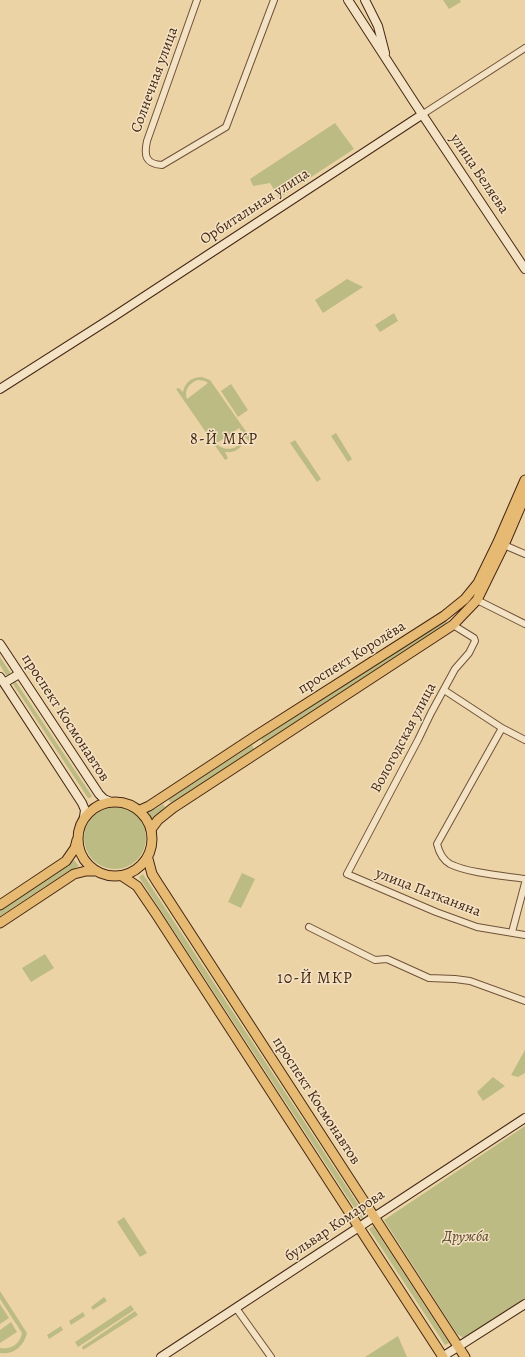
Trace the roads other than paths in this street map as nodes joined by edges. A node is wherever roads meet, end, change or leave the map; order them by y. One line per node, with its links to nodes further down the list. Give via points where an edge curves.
1 (197, 0): 2 (street, Солнечная улица, via 147,141 145,151 151,163 162,165 226,126)
2 (274, 0)
3 (348, 0): 6 (main road, улица Беляева)
4 (365, 0): 6 (main road, via 378,26)
5 (525, 48): 7 (street, Орбитальная улица)
6 (387, 60): 7 (main road, улица Беляева)
7 (423, 114): 8 (main road, улица Беляева); 9 (main road, Орбитальная улица)
8 (525, 269)
9 (0, 389)
10 (525, 480): 15 (main road, проспект Королёва, via 478,583 470,594)
11 (525, 496): 12 (main road, проспект Королёва)
12 (504, 545): 13 (street); 14 (main road, проспект Королёва)
13 (525, 554)
14 (477, 600): 16 (street); 17 (main road, проспект Королёва)
15 (444, 616): 17 (main road, via 450,619); 23 (main road, проспект Королёва)
16 (525, 624)
17 (453, 626): 21 (street, Вологодская улица, via 475,641); 25 (main road, проспект Королёва)
18 (0, 644): 19 (main road, проспект Космонавтов)
19 (19, 674): 20 (main road); 26 (main road, проспект Космонавтов, via 99,794)
20 (2, 680): 28 (main road, проспект Космонавтов, via 82,803)
21 (444, 690): 22 (street); 33 (street, Вологодская улица)
22 (502, 728): 24 (street); 35 (street, via 437,844 439,852 449,864 463,869)
23 (257, 735): 25 (main road, via 256,741); 27 (main road, проспект Королёва)
24 (525, 740)
25 (266, 748): 29 (main road, проспект Королёва, via 173,808)
26 (111, 802): 27 (main road, via 128,804); 28 (main road, via 102,804)
27 (140, 810): 29 (main road)
28 (84, 817): 30 (main road)
29 (152, 828): 31 (main road, via 152,848)
30 (78, 838): 32 (main road, via 84,860); 37 (main road, via 66,861)
31 (148, 859): 34 (main road, via 137,870); 44 (main road, проспект Космонавтов, via 157,882)
32 (96, 871): 34 (main road, via 115,877); 38 (main road, via 74,874)
33 (346, 874): 40 (street, улица Патканяна, via 477,927)
34 (122, 876): 45 (main road, via 137,886 149,902)
35 (525, 879)
36 (525, 882): 40 (street)
37 (0, 905)
38 (0, 922)
39 (309, 927): 42 (street, via 375,960 387,959 429,978 470,981)
40 (512, 932): 41 (street, улица Патканяна)
41 (525, 935)
42 (525, 1001)
43 (525, 1118): 44 (main road, бульвар Комарова)
44 (374, 1217): 45 (main road, бульвар Комарова); 48 (main road, проспект Космонавтов)
45 (359, 1227): 47 (main road, бульвар Комарова); 51 (main road)
46 (525, 1304): 48 (main road)
47 (236, 1308): 49 (main road, бульвар Комарова); 50 (street)
48 (458, 1346): 51 (main road); 52 (main road, проспект Космонавтов)
49 (161, 1357)
50 (271, 1357)
51 (443, 1357)
52 (465, 1357)

